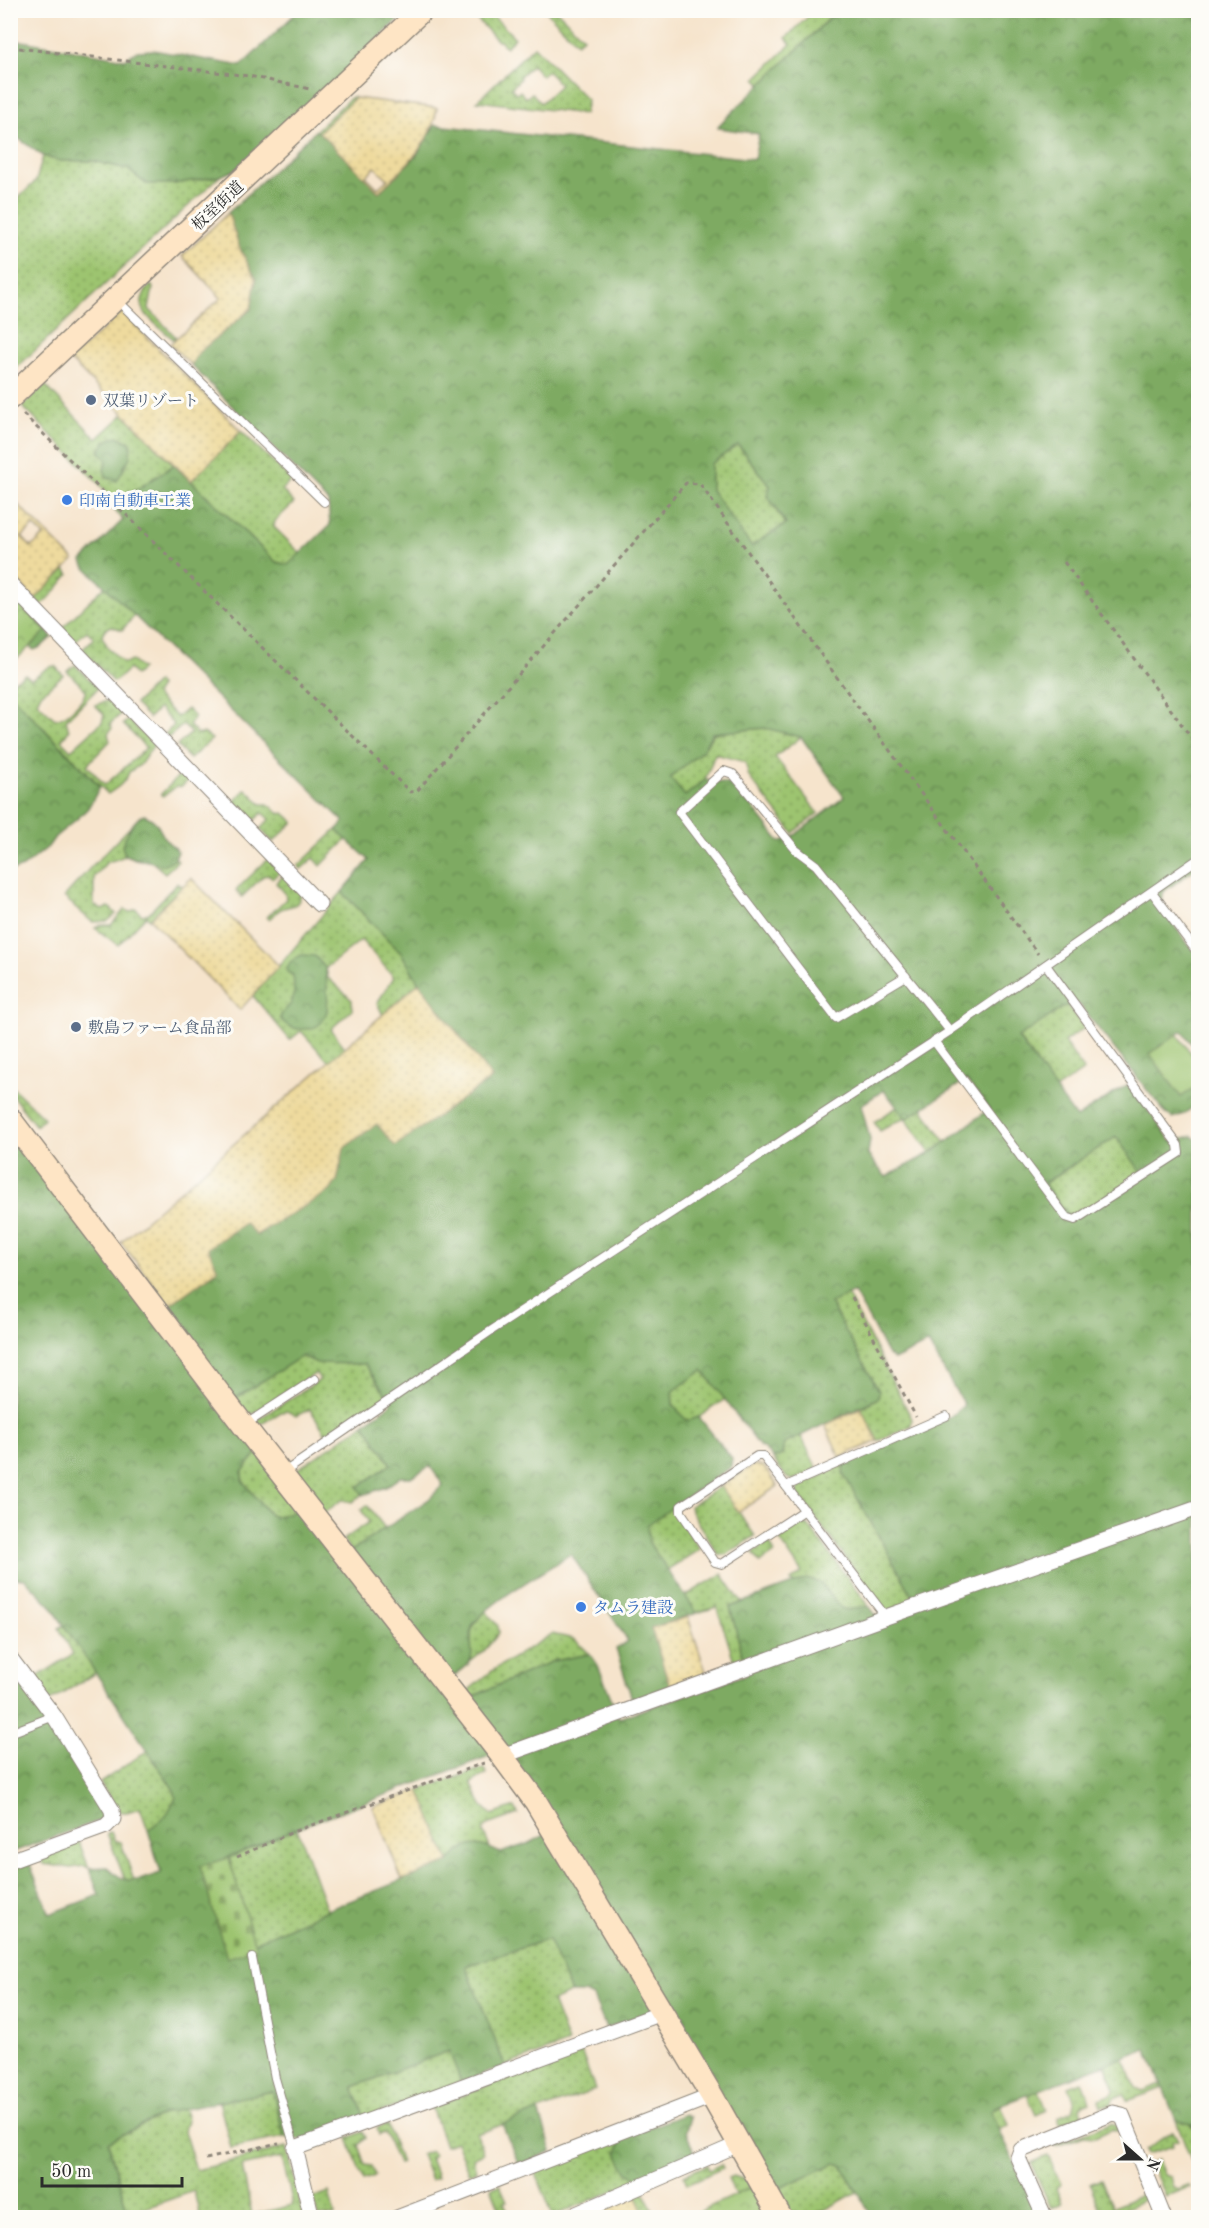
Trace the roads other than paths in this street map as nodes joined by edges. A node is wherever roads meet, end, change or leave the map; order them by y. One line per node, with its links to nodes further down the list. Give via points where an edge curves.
1 (422, 10): 2 (street, 板室街道)
2 (116, 299): 3 (street, 板室街道); 4 (lane)
3 (15, 404)
4 (324, 502)
5 (10, 584): 8 (street)
6 (1198, 859): 7 (lane)
7 (1152, 892): 9 (lane); 10 (lane)
8 (319, 904)
9 (1198, 953)
10 (1046, 965): 12 (lane); 13 (lane, via 1178,1145 1179,1153 1076,1220 1066,1217)
11 (906, 976): 11 (lane, via 816,865 796,850 733,774 724,771 679,812 836,1017); 12 (lane)
12 (950, 1031): 13 (lane)
13 (934, 1041): 18 (lane, via 492,1330)
14 (10, 1119): 17 (street)
15 (315, 1378): 17 (lane)
16 (946, 1416): 19 (lane)
17 (244, 1426): 18 (street)
18 (282, 1474): 26 (street)
19 (786, 1486): 21 (lane); 21 (lane, via 763,1456 757,1456 681,1506 681,1512 715,1562 722,1564)
20 (1198, 1508): 22 (street)
21 (805, 1510): 22 (lane)
22 (886, 1617): 26 (street)
23 (10, 1658): 24 (street)
24 (54, 1716): 25 (lane); 27 (street, via 112,1810 113,1819 106,1826)
25 (10, 1733)
26 (502, 1756): 29 (street, via 536,1802)
27 (10, 1861)
28 (252, 1958): 31 (lane, via 275,2078)
29 (662, 2013): 30 (street); 31 (street)
30 (712, 2096): 32 (street); 34 (street)
31 (294, 2144): 33 (street)
32 (739, 2144): 35 (street); 36 (street)
33 (312, 2217)
34 (397, 2217)
35 (567, 2217)
36 (781, 2217)
37 (1045, 2217): 38 (street, via 1018,2158 1021,2150 1113,2113 1122,2115)
38 (1164, 2217)

